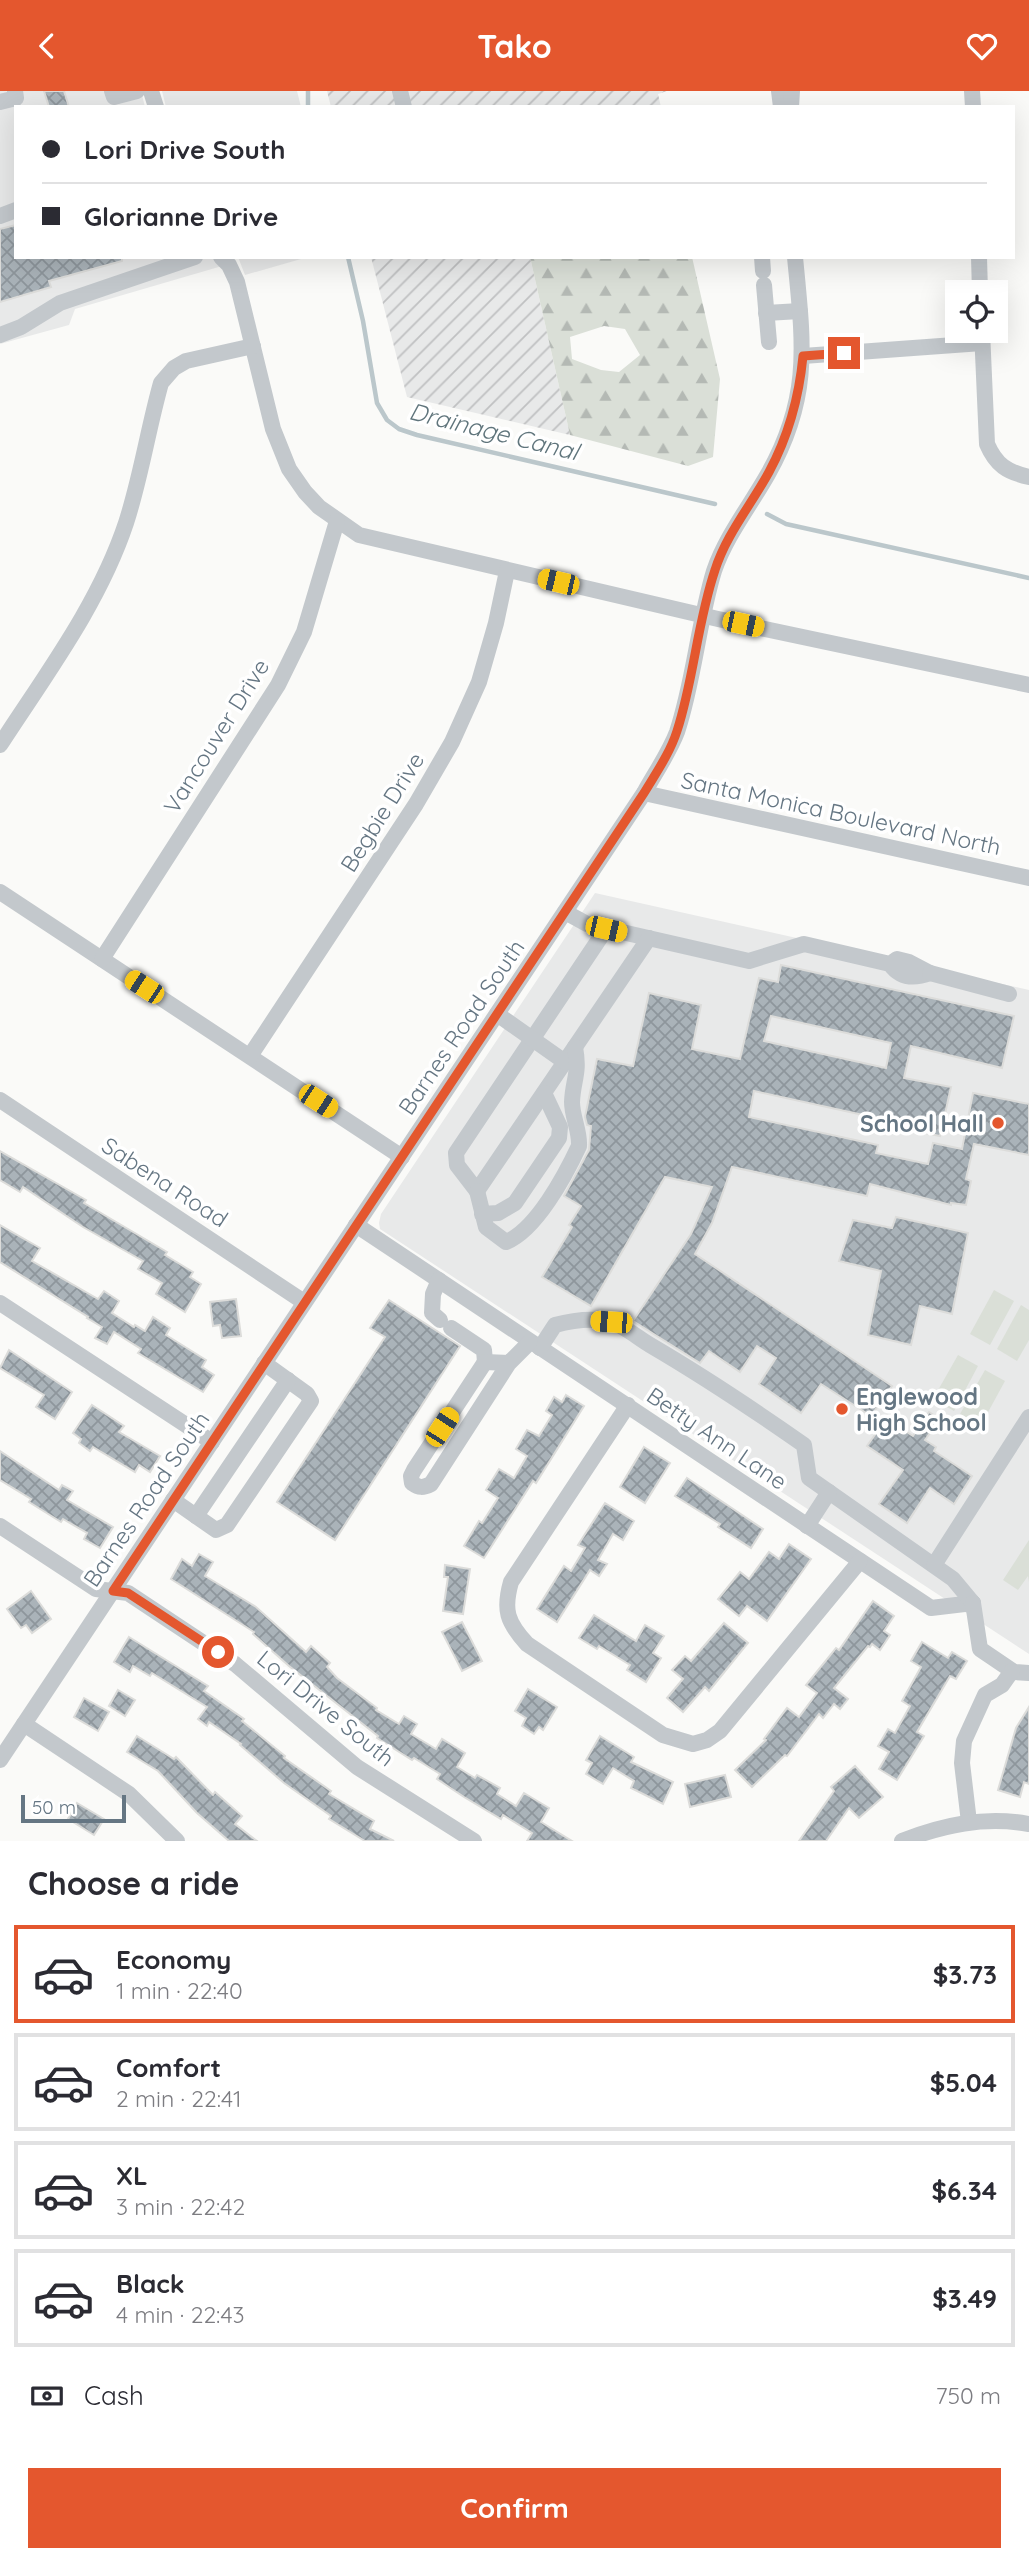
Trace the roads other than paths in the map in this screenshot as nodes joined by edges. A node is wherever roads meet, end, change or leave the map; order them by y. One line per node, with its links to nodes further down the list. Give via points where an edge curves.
1 (137, 91): 2 (street)
2 (113, 98)
3 (189, 259): 11 (street, via 60,303)
4 (223, 259): 15 (street, via 234,273)
5 (795, 259): 9 (street, Barnes Road South)
6 (979, 259): 8 (street)
7 (763, 271): 10 (street)
8 (980, 280)
9 (800, 311): 10 (street); 16 (street, Barnes Road South)
10 (766, 313): 13 (street)
11 (0, 335)
12 (945, 341): 16 (street)
13 (769, 342)
14 (982, 343): 17 (street, via 987,444 1004,469)
15 (253, 346): 18 (street, via 273,429 289,469 305,492); 22 (street, via 186,361 161,383 126,523 109,566 68,642)
16 (803, 356): 20 (street, Barnes Road South, via 790,426 722,553)
17 (1029, 477)
18 (337, 521): 19 (street, via 371,539); 29 (street, Vancouver Drive, via 304,632 278,685)
19 (507, 571): 20 (street); 34 (street, Begbie Drive, via 479,682 452,742)
20 (702, 614): 21 (street); 23 (street, Barnes Road South, via 677,732)
21 (1029, 685)
22 (0, 745)
23 (644, 793): 24 (street, Santa Monica Boulevard North); 26 (street, Barnes Road South)
24 (1029, 878)
25 (0, 892): 29 (street)
26 (565, 912): 27 (street); 31 (street, Barnes Road South)
27 (606, 929): 28 (street); 32 (street)
28 (649, 938): 30 (street, via 749,961 804,944 890,964 907,977 930,973); 33 (street)
29 (102, 959): 34 (street)
30 (1009, 994)
31 (497, 1014): 32 (street); 38 (street, Barnes Road South)
32 (533, 1038): 35 (street); 39 (street, via 456,1153 457,1165)
33 (575, 1047): 35 (street); 40 (street, via 579,1066 572,1109 579,1146 573,1158 527,1230 512,1240 506,1242 490,1232)
34 (250, 1056): 38 (street)
35 (565, 1062): 36 (street)
36 (544, 1093): 39 (street); 40 (street, via 559,1138 515,1203 498,1213)
37 (0, 1100): 43 (street, Sabena Road)
38 (402, 1157): 41 (street, Barnes Road South)
39 (477, 1191): 40 (street)
40 (482, 1214)
41 (356, 1226): 42 (street, Betty Ann Lane); 43 (street, Barnes Road South)
42 (439, 1280): 45 (street, Betty Ann Lane); 46 (street, via 432,1313 484,1350)
43 (304, 1302): 47 (street, Barnes Road South)
44 (0, 1303): 52 (street)
45 (535, 1345): 48 (street); 50 (street, Betty Ann Lane); 53 (street, via 555,1325 577,1319 611,1322 728,1391 804,1445 809,1478)
46 (485, 1362): 48 (street); 48 (street, via 414,1470 412,1483 418,1487 431,1484)
47 (264, 1363): 49 (street); 52 (street, Barnes Road South)
48 (509, 1363)
49 (288, 1380): 55 (street); 55 (street, via 311,1401 296,1424 227,1525 216,1530)
50 (628, 1405): 57 (street, Betty Ann Lane); 58 (street, via 511,1582 508,1615 527,1644 663,1735 693,1744 720,1731)
51 (1029, 1417): 59 (street)
52 (212, 1442): 54 (street, Barnes Road South)
53 (829, 1492): 57 (street); 59 (street)
54 (173, 1500): 55 (street); 60 (street, Barnes Road South)
55 (196, 1516)
56 (0, 1526): 60 (street, Lori Drive South, via 96,1589)
57 (807, 1526): 58 (street, Betty Ann Lane)
58 (860, 1561): 61 (street, Betty Ann Lane, via 931,1608)
59 (934, 1565): 61 (street)
60 (113, 1591): 64 (street, Barnes Road South); 69 (street, Lori Drive South, via 128,1593 235,1664 357,1767)
61 (973, 1603): 62 (street, via 980,1649)
62 (1012, 1671): 63 (street); 66 (street, via 1002,1685 985,1695 967,1732 961,1763)
63 (1029, 1673)
64 (24, 1724): 65 (street, Barnes Road South); 68 (street, via 129,1794)
65 (0, 1760)
66 (969, 1822): 67 (street); 70 (street)
67 (1029, 1824)
68 (177, 1841)
69 (474, 1841)
70 (902, 1841)

